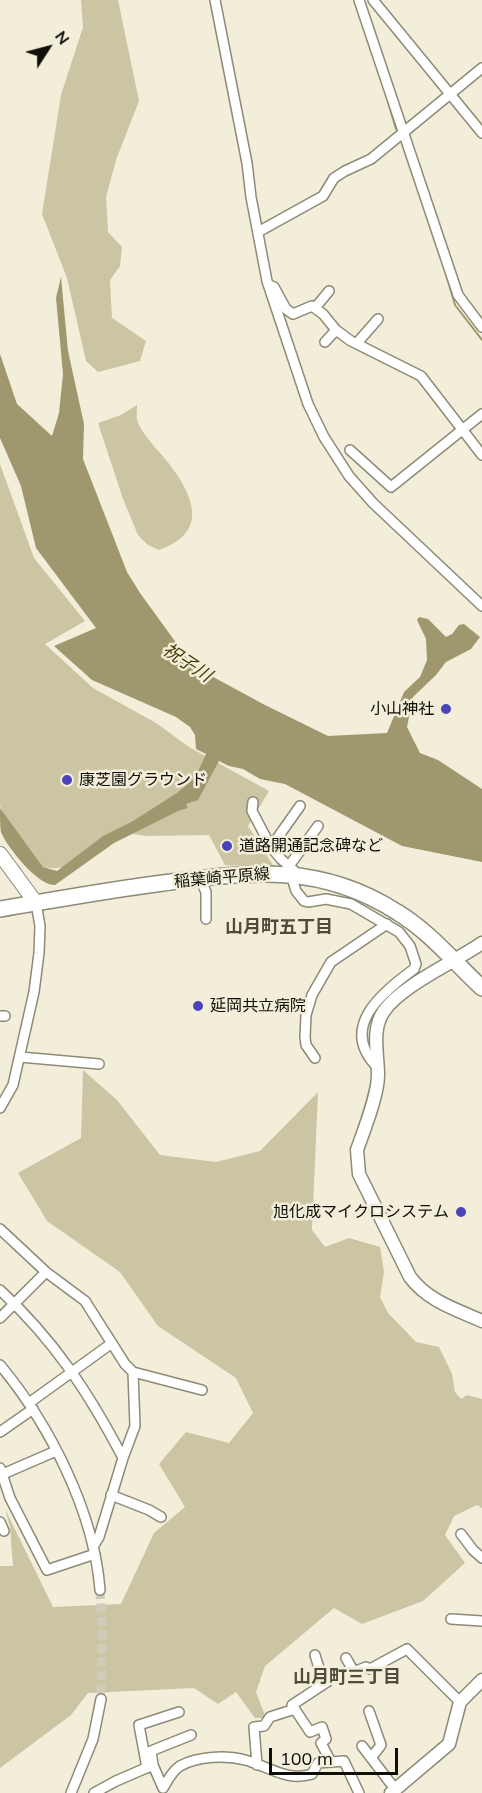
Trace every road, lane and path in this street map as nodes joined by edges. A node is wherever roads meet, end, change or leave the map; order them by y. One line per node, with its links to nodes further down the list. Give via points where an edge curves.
1 (215, 0): 8 (street)
2 (359, 0): 6 (street)
3 (373, 0): 5 (street)
4 (482, 68): 5 (street)
5 (449, 93): 6 (street); 7 (street)
6 (403, 132): 8 (street, via 371,159 334,178 323,195); 13 (street, via 458,295)
7 (482, 133)
8 (258, 232): 9 (street)
9 (268, 285): 11 (street, via 274,286 293,314); 21 (street, via 308,404 349,476)
10 (329, 291): 11 (street)
11 (315, 308): 14 (street)
12 (378, 319): 16 (street)
13 (482, 327)
14 (336, 330): 15 (street); 16 (street)
15 (325, 342)
16 (357, 343): 18 (street, via 421,376)
17 (482, 414): 18 (street)
18 (462, 430): 19 (street, via 391,487); 20 (street)
19 (350, 450)
20 (482, 455)
21 (482, 606)
22 (253, 802): 25 (street, via 252,811)
23 (300, 806): 25 (street)
24 (318, 826): 27 (street)
25 (271, 847): 27 (street)
26 (0, 854): 29 (main road)
27 (294, 872): 28 (main road, 稲葉崎平原線); 32 (street, via 296,891 304,901 326,899 351,904); 34 (main road, 稲葉崎平原線, via 337,884 396,911)
28 (200, 879): 29 (main road, 稲葉崎平原線); 31 (street, via 206,892)
29 (36, 903): 30 (main road, 稲葉崎平原線); 37 (street, via 39,953)
30 (0, 909)
31 (206, 919)
32 (387, 924): 36 (street, via 410,946 416,964); 38 (street, via 331,962 312,995 305,1037)
33 (482, 943): 34 (street)
34 (460, 957): 35 (main road, 稲葉崎平原線); 36 (street)
35 (482, 988)
36 (390, 994): 46 (street, via 378,1022 377,1083 357,1150 359,1174 420,1290)
37 (20, 1058): 39 (street); 40 (street, via 13,1085)
38 (315, 1058)
39 (99, 1064)
40 (1, 1103)
41 (0, 1229): 42 (street)
42 (46, 1272): 44 (street); 47 (street, via 85,1301)
43 (0, 1290): 44 (street)
44 (14, 1304): 45 (street); 49 (street)
45 (0, 1318)
46 (482, 1321)
47 (112, 1343): 49 (street); 50 (street)
48 (1, 1369): 52 (street)
49 (72, 1372): 52 (street); 55 (street)
50 (133, 1372): 51 (street); 55 (street, via 135,1426)
51 (202, 1390)
52 (31, 1406): 53 (street); 54 (street)
53 (0, 1432)
54 (56, 1451): 56 (street); 62 (street)
55 (123, 1458): 58 (street)
56 (1, 1472): 59 (street)
57 (0, 1487): 59 (street, via 4,1497)
58 (111, 1496): 60 (street); 62 (street)
59 (10, 1498): 62 (street, via 47,1570)
60 (161, 1517)
61 (461, 1534): 63 (street)
62 (94, 1551): 64 (street)
63 (482, 1558)
64 (100, 1590)
65 (451, 1619): 66 (street)
66 (482, 1621)
67 (315, 1655): 72 (street, via 327,1682 294,1703)
68 (346, 1658): 71 (street, via 354,1672 370,1669 407,1649)
69 (482, 1680): 71 (street)
70 (101, 1699): 83 (street, via 93,1739)
71 (460, 1702): 82 (street, via 449,1744)
72 (295, 1709): 78 (street, via 310,1732 322,1727 326,1739 321,1743); 79 (street, via 270,1717 264,1726 254,1727)
73 (369, 1711): 77 (street, via 381,1745)
74 (179, 1712): 80 (street, via 139,1725)
75 (191, 1736): 80 (street, via 151,1751)
76 (362, 1746): 77 (street)
77 (371, 1758): 82 (street)
78 (331, 1762): 79 (street, via 318,1763 312,1774 299,1777); 85 (street, via 346,1762)
79 (257, 1765): 81 (street, via 215,1757 190,1762 172,1774)
80 (150, 1767): 81 (street); 84 (street)
81 (162, 1791)
82 (393, 1791)
83 (71, 1793)
84 (94, 1793)
85 (359, 1793)

